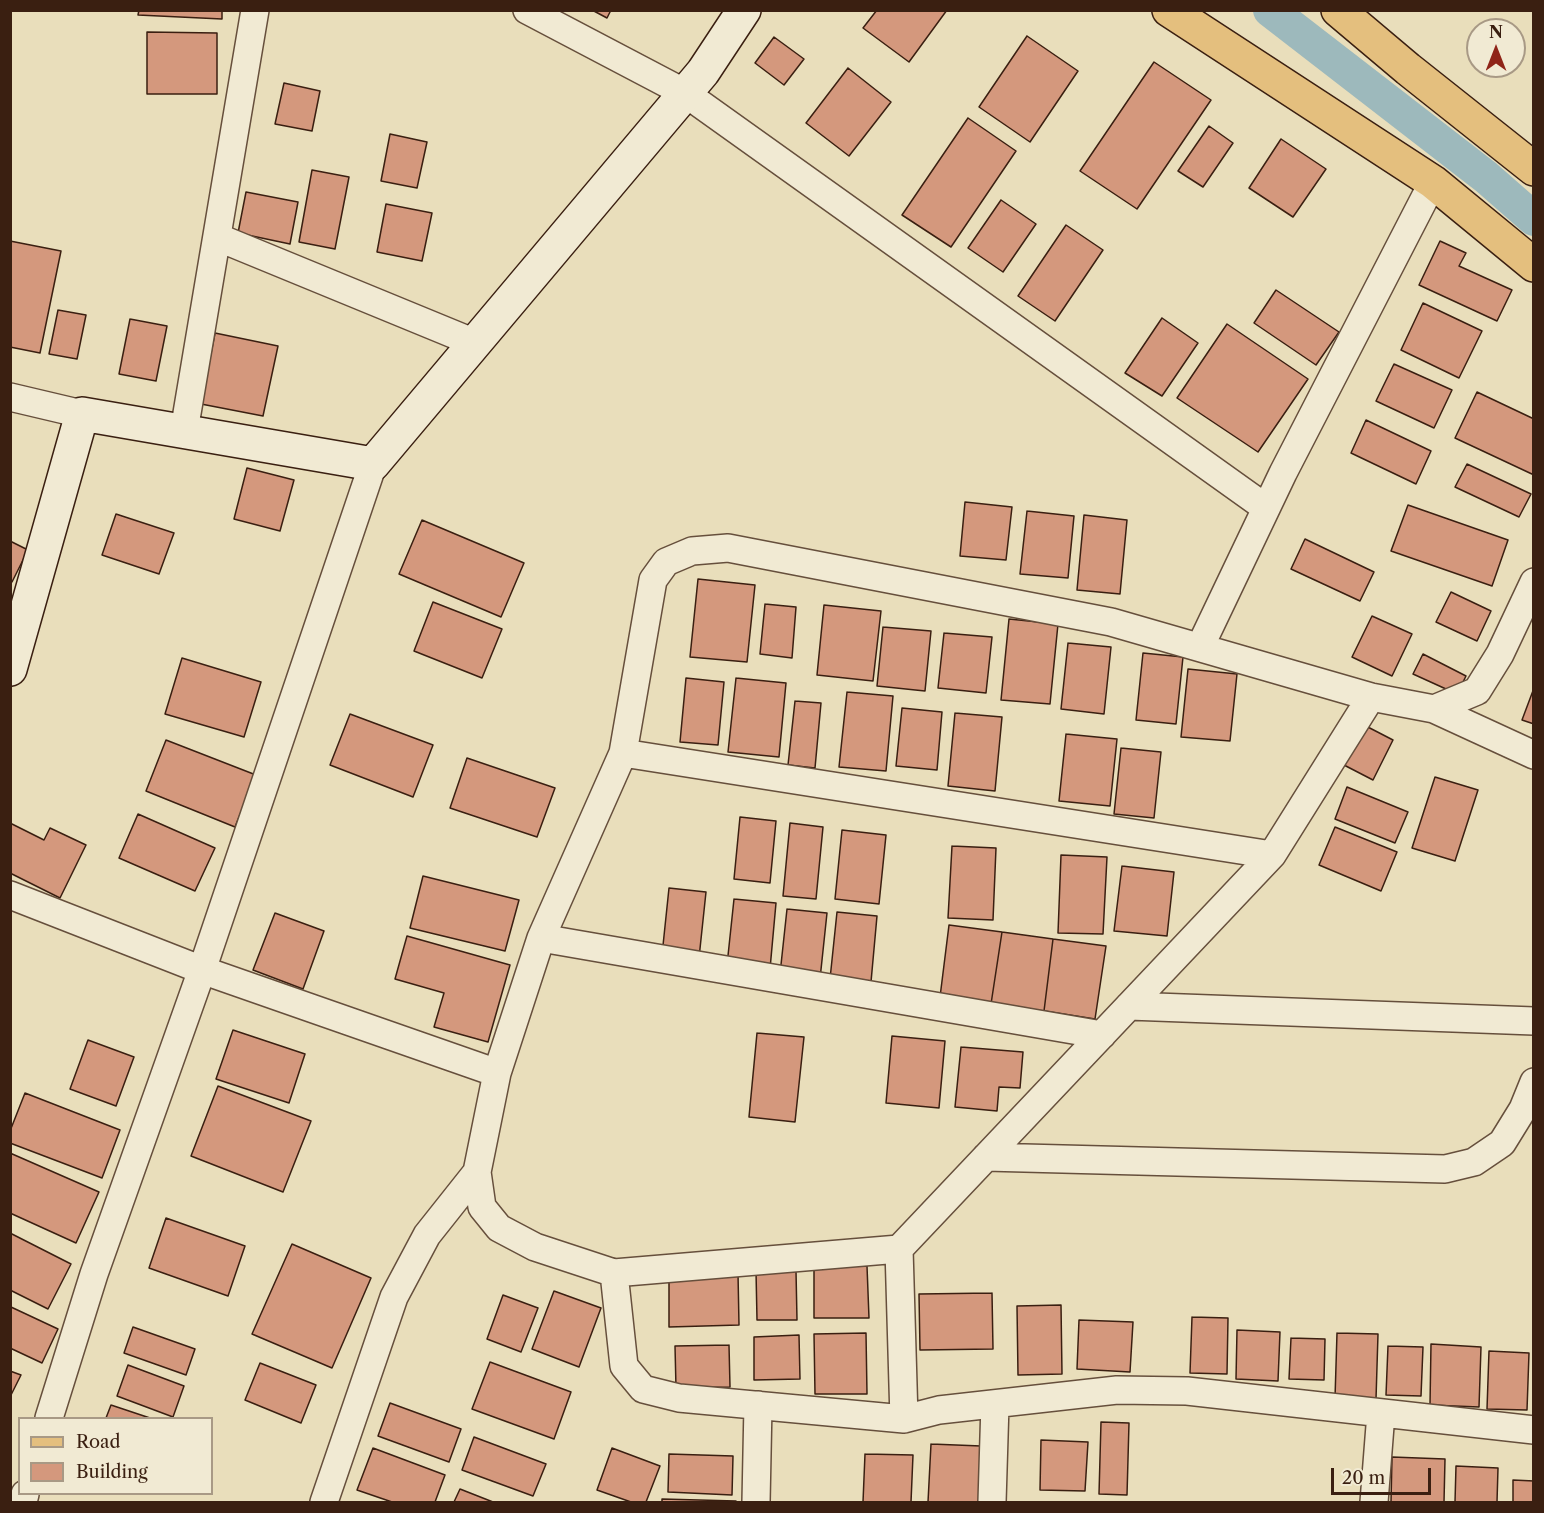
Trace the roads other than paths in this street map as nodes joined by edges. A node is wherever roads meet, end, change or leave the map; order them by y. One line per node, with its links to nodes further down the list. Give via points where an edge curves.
1 (255, 10): 9 (street)
2 (527, 10): 6 (street)
3 (744, 10): 6 (street, via 704,72)
4 (1169, 10): 8 (main road)
5 (1338, 10): 7 (main road)
6 (685, 93): 11 (street); 16 (street)
7 (1533, 169)
8 (1433, 182): 10 (main road); 16 (street)
9 (217, 237): 11 (street); 14 (street)
10 (1533, 265)
11 (475, 343): 15 (street)
12 (10, 397): 13 (street)
13 (82, 414): 14 (street); 19 (street)
14 (184, 431): 15 (street)
15 (373, 464): 27 (street)
16 (1266, 508): 18 (street)
17 (1533, 582): 21 (street, via 1500,654 1476,691)
18 (1200, 647): 20 (street); 22 (street, via 1111,622 728,548 693,551 666,562 653,580)
19 (10, 669)
20 (1371, 697): 21 (street); 24 (street)
21 (1434, 709): 23 (street)
22 (623, 753): 24 (street); 26 (street)
23 (1533, 755)
24 (1272, 855): 28 (street)
25 (10, 895): 27 (street)
26 (541, 938): 30 (street); 31 (street)
27 (202, 970): 31 (street); 40 (street, via 94,1274)
28 (1129, 1006): 29 (street); 30 (street)
29 (1533, 1021)
30 (1102, 1035): 33 (street)
31 (497, 1073): 34 (street)
32 (1533, 1082): 33 (street, via 1523,1109 1502,1143 1474,1162 1445,1169)
33 (986, 1157): 35 (street)
34 (477, 1172): 36 (street, via 482,1207 499,1228 535,1247); 43 (street, via 427,1235 394,1297)
35 (899, 1249): 36 (street); 41 (street)
36 (614, 1273): 38 (street, via 624,1366 643,1389 679,1398)
37 (994, 1404): 39 (street, via 1117,1390 1186,1391); 41 (street, via 939,1410); 45 (street)
38 (758, 1405): 41 (street); 44 (street)
39 (1381, 1413): 42 (street); 46 (street)
40 (50, 1417)
41 (904, 1419)
42 (1533, 1430)
43 (324, 1503)
44 (756, 1503)
45 (992, 1503)
46 (1374, 1503)

